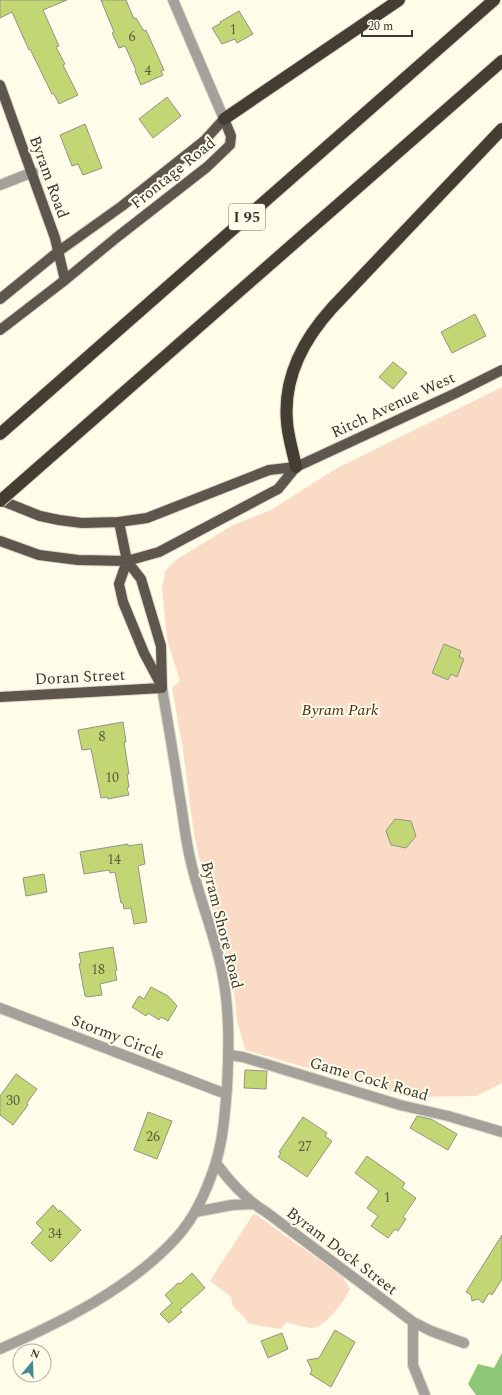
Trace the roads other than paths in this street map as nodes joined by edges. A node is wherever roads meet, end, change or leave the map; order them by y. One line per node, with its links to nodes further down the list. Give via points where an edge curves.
1 (174, 0): 6 (street)
2 (399, 0): 6 (highway)
3 (494, 0): 15 (highway, I 95)
4 (502, 61): 17 (highway, bridge)
5 (0, 85): 8 (main road, Byram Road)
6 (224, 119): 10 (main road, Frontage Road, via 204,141 122,206); 11 (main road, Frontage Road, via 231,136 230,145 207,167)
7 (502, 129): 16 (highway, via 332,308 310,335 295,366 288,402 287,422)
8 (32, 172): 9 (street); 10 (main road, Byram Road)
9 (0, 185)
10 (59, 251): 11 (main road, Byram Road); 12 (main road, Frontage Road)
11 (65, 280): 13 (main road, Frontage Road)
12 (0, 299)
13 (0, 330)
14 (502, 370): 16 (main road, Ritch Avenue West)
15 (0, 434)
16 (296, 467): 18 (main road, Ritch Avenue West, via 269,470 147,518); 20 (main road, Ritch Avenue West, via 278,489 158,552)
17 (0, 501): 18 (main road, Ritch Avenue West, via 58,520 101,524)
18 (119, 522): 20 (main road, Byram Shore Road)
19 (0, 541): 20 (main road, Ritch Avenue West, via 39,554 78,560)
20 (127, 561): 21 (main road, Byram Shore Road, via 141,579 161,646); 21 (main road, Byram Shore Road, via 120,584 123,602)
21 (162, 688): 22 (main road, Doran Street); 24 (street, Byram Shore Road, via 190,858 221,967 228,1019)
22 (0, 697)
23 (0, 1008): 25 (street, Stormy Circle)
24 (229, 1055): 25 (street, Byram Shore Road); 26 (street, Game Cock Road)
25 (226, 1094): 27 (street, Byram Shore Road)
26 (502, 1132)
27 (216, 1163): 28 (street, Byram Dock Street); 29 (street, Byram Shore Road)
28 (253, 1204): 29 (street); 30 (street, Byram Dock Street)
29 (195, 1212): 32 (street, Byram Shore Road, via 178,1236 154,1261 70,1317)
30 (413, 1322): 31 (street, Byram Dock Street); 33 (street, via 414,1365)
31 (464, 1343)
32 (0, 1349)
33 (425, 1395)

